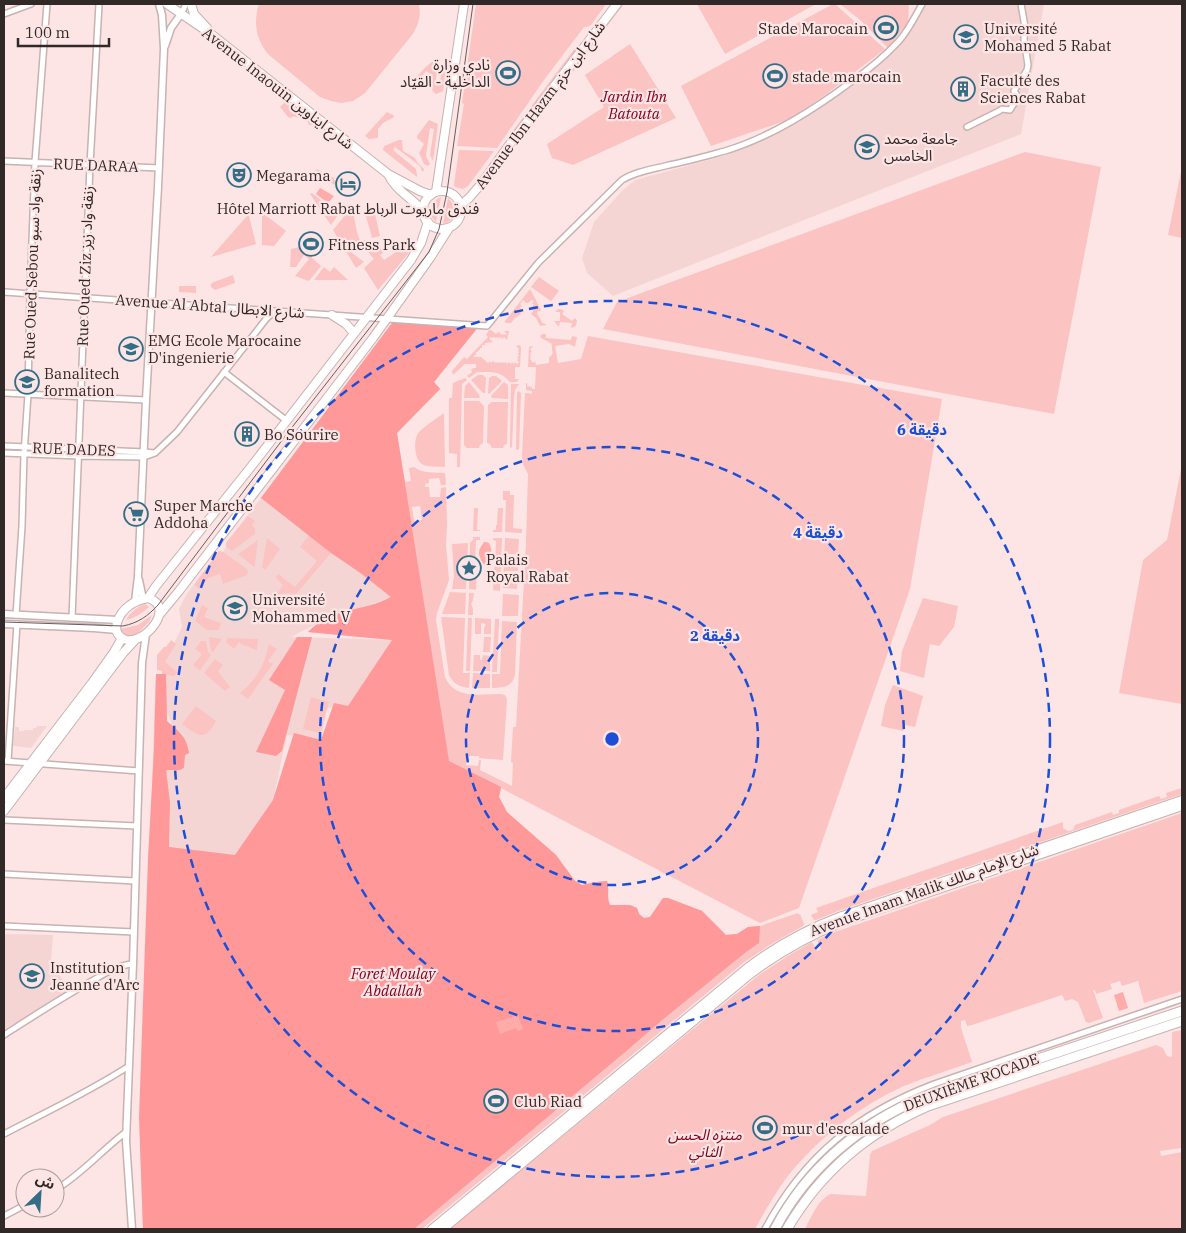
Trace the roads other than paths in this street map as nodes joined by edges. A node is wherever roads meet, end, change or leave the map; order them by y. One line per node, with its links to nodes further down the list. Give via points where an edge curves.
1 (31, 4): 12 (street)
2 (46, 4): 18 (street, Rue Oued Sebou زنقة واد سبو)
3 (99, 4): 19 (street, Rue Oued Ziz زنقة واد زيز)
4 (159, 4): 15 (street)
5 (167, 4): 13 (main road, Avenue Inaouin شارع ايناوين)
6 (186, 4): 13 (street)
7 (191, 4): 14 (main road, via 194,14)
8 (464, 4): 22 (main road)
9 (617, 4): 23 (main road, Avenue Ibn Hazm شارع ابن حزم, via 482,184)
10 (922, 4): 34 (street, Avenue Al Abtal شارع الابطال, via 898,42 878,61 791,122 727,150 626,177 538,262 487,326)
11 (1021, 4): 16 (street, via 1028,65 1014,91 1018,97 1010,110 1002,109)
12 (4, 14)
13 (180, 14): 14 (main road, Avenue Inaouin شارع ايناوين); 15 (street)
14 (211, 34): 21 (main road, Avenue Inaouin شارع ايناوين)
15 (164, 49): 20 (street)
16 (967, 127)
17 (4, 161): 18 (street, RUE DARAA)
18 (36, 162): 19 (street, RUE DARAA); 28 (street, Rue Oued Sebou زنقة واد سبو)
19 (90, 165): 20 (street, RUE DARAA); 29 (street, Rue Oued Ziz زنقة واد زيز)
20 (159, 168): 30 (street)
21 (388, 174): 22 (main road, Avenue Inaouin شارع ايناوين, via 420,191); 24 (main road, Avenue Inaouin شارع ايناوين, via 396,187)
22 (433, 194): 23 (main road, via 451,193); 24 (main road)
23 (461, 205): 26 (main road, via 460,217)
24 (423, 211): 25 (main road)
25 (428, 222): 26 (main road, via 439,229); 33 (main road, via 415,254)
26 (449, 228): 34 (main road)
27 (4, 292): 28 (street, Avenue Al Abtal شارع الابطال)
28 (30, 294): 29 (street, Avenue Al Abtal شارع الابطال); 38 (street, Rue Oued Sebou زنقة واد سبو)
29 (84, 298): 30 (street, Avenue Al Abtal شارع الابطال); 39 (street, Rue Oued Ziz زنقة واد زيز)
30 (152, 302): 31 (street, Avenue Al Abtal شارع الابطال); 40 (street)
31 (275, 311): 32 (street, Avenue Al Abtal شارع الابطال); 36 (street)
32 (332, 315): 33 (street, Avenue Al Abtal شارع الابطال); 35 (main road)
33 (366, 317): 34 (street, Avenue Al Abtal شارع الابطال); 35 (main road)
34 (386, 319): 49 (main road)
35 (354, 333): 41 (main road)
36 (224, 372): 41 (street); 46 (street, via 177,432 155,453)
37 (4, 393): 38 (street)
38 (28, 394): 39 (street); 43 (street, Rue Oued Sebou زنقة واد سبو)
39 (80, 397): 40 (street); 45 (street, Rue Oued Ziz زنقة واد زيز)
40 (146, 400): 46 (street)
41 (286, 421): 47 (main road)
42 (4, 446): 43 (street, RUE DADES)
43 (24, 451): 44 (street, RUE DADES); 45 (street, RUE DADES); 50 (street, Rue Oued Sebou زنقة واد سبو)
44 (4, 452)
45 (79, 453): 46 (street, RUE DADES); 51 (street, Rue Oued Ziz زنقة واد زيز)
46 (144, 455): 47 (street, via 138,578)
47 (142, 600): 49 (main road, via 154,600); 52 (main road, via 123,611)
48 (4, 614): 50 (street)
49 (160, 614): 56 (main road)
50 (16, 615): 51 (street)
51 (72, 618): 52 (street)
52 (118, 620): 55 (main road)
53 (4, 624): 54 (street)
54 (17, 624): 55 (street); 60 (street)
55 (117, 630): 57 (main road)
56 (146, 634): 58 (main road); 59 (street)
57 (122, 638): 58 (main road); 61 (main road)
58 (137, 640): 59 (street); 61 (main road)
59 (142, 664): 62 (street)
60 (6, 761): 61 (street)
61 (35, 763): 62 (street); 63 (main road); 66 (main road)
62 (139, 771): 68 (street)
63 (4, 798)
64 (1182, 800): 83 (main road, Avenue Imam Malik شارع الإمام مالك, via 842,916 788,941 746,969)
65 (1182, 806): 84 (main road, Avenue Imam Malik شارع الإمام مالك, via 845,921 790,947 749,975)
66 (4, 810)
67 (4, 820): 68 (street)
68 (137, 826): 70 (street)
69 (4, 874): 70 (street)
70 (135, 881): 72 (street)
71 (4, 926): 72 (street)
72 (134, 932): 73 (street)
73 (133, 964): 77 (street, via 111,970); 78 (street)
74 (1182, 999): 85 (street, via 934,1084 886,1105 823,1151 788,1191)
75 (1182, 1011): 86 (highway, DEUXIÈME ROCADE, via 924,1097 890,1113 858,1133 823,1163 794,1198)
76 (1180, 1023): 87 (highway, DEUXIÈME ROCADE, via 928,1106 901,1118 842,1160 812,1192)
77 (4, 1035)
78 (129, 1066): 79 (street); 80 (street, via 75,1099)
79 (126, 1132): 81 (street); 82 (street)
80 (4, 1134)
81 (65, 1183)
82 (132, 1229)
83 (432, 1229)
84 (443, 1229)
85 (765, 1229)
86 (775, 1229)
87 (787, 1229)

